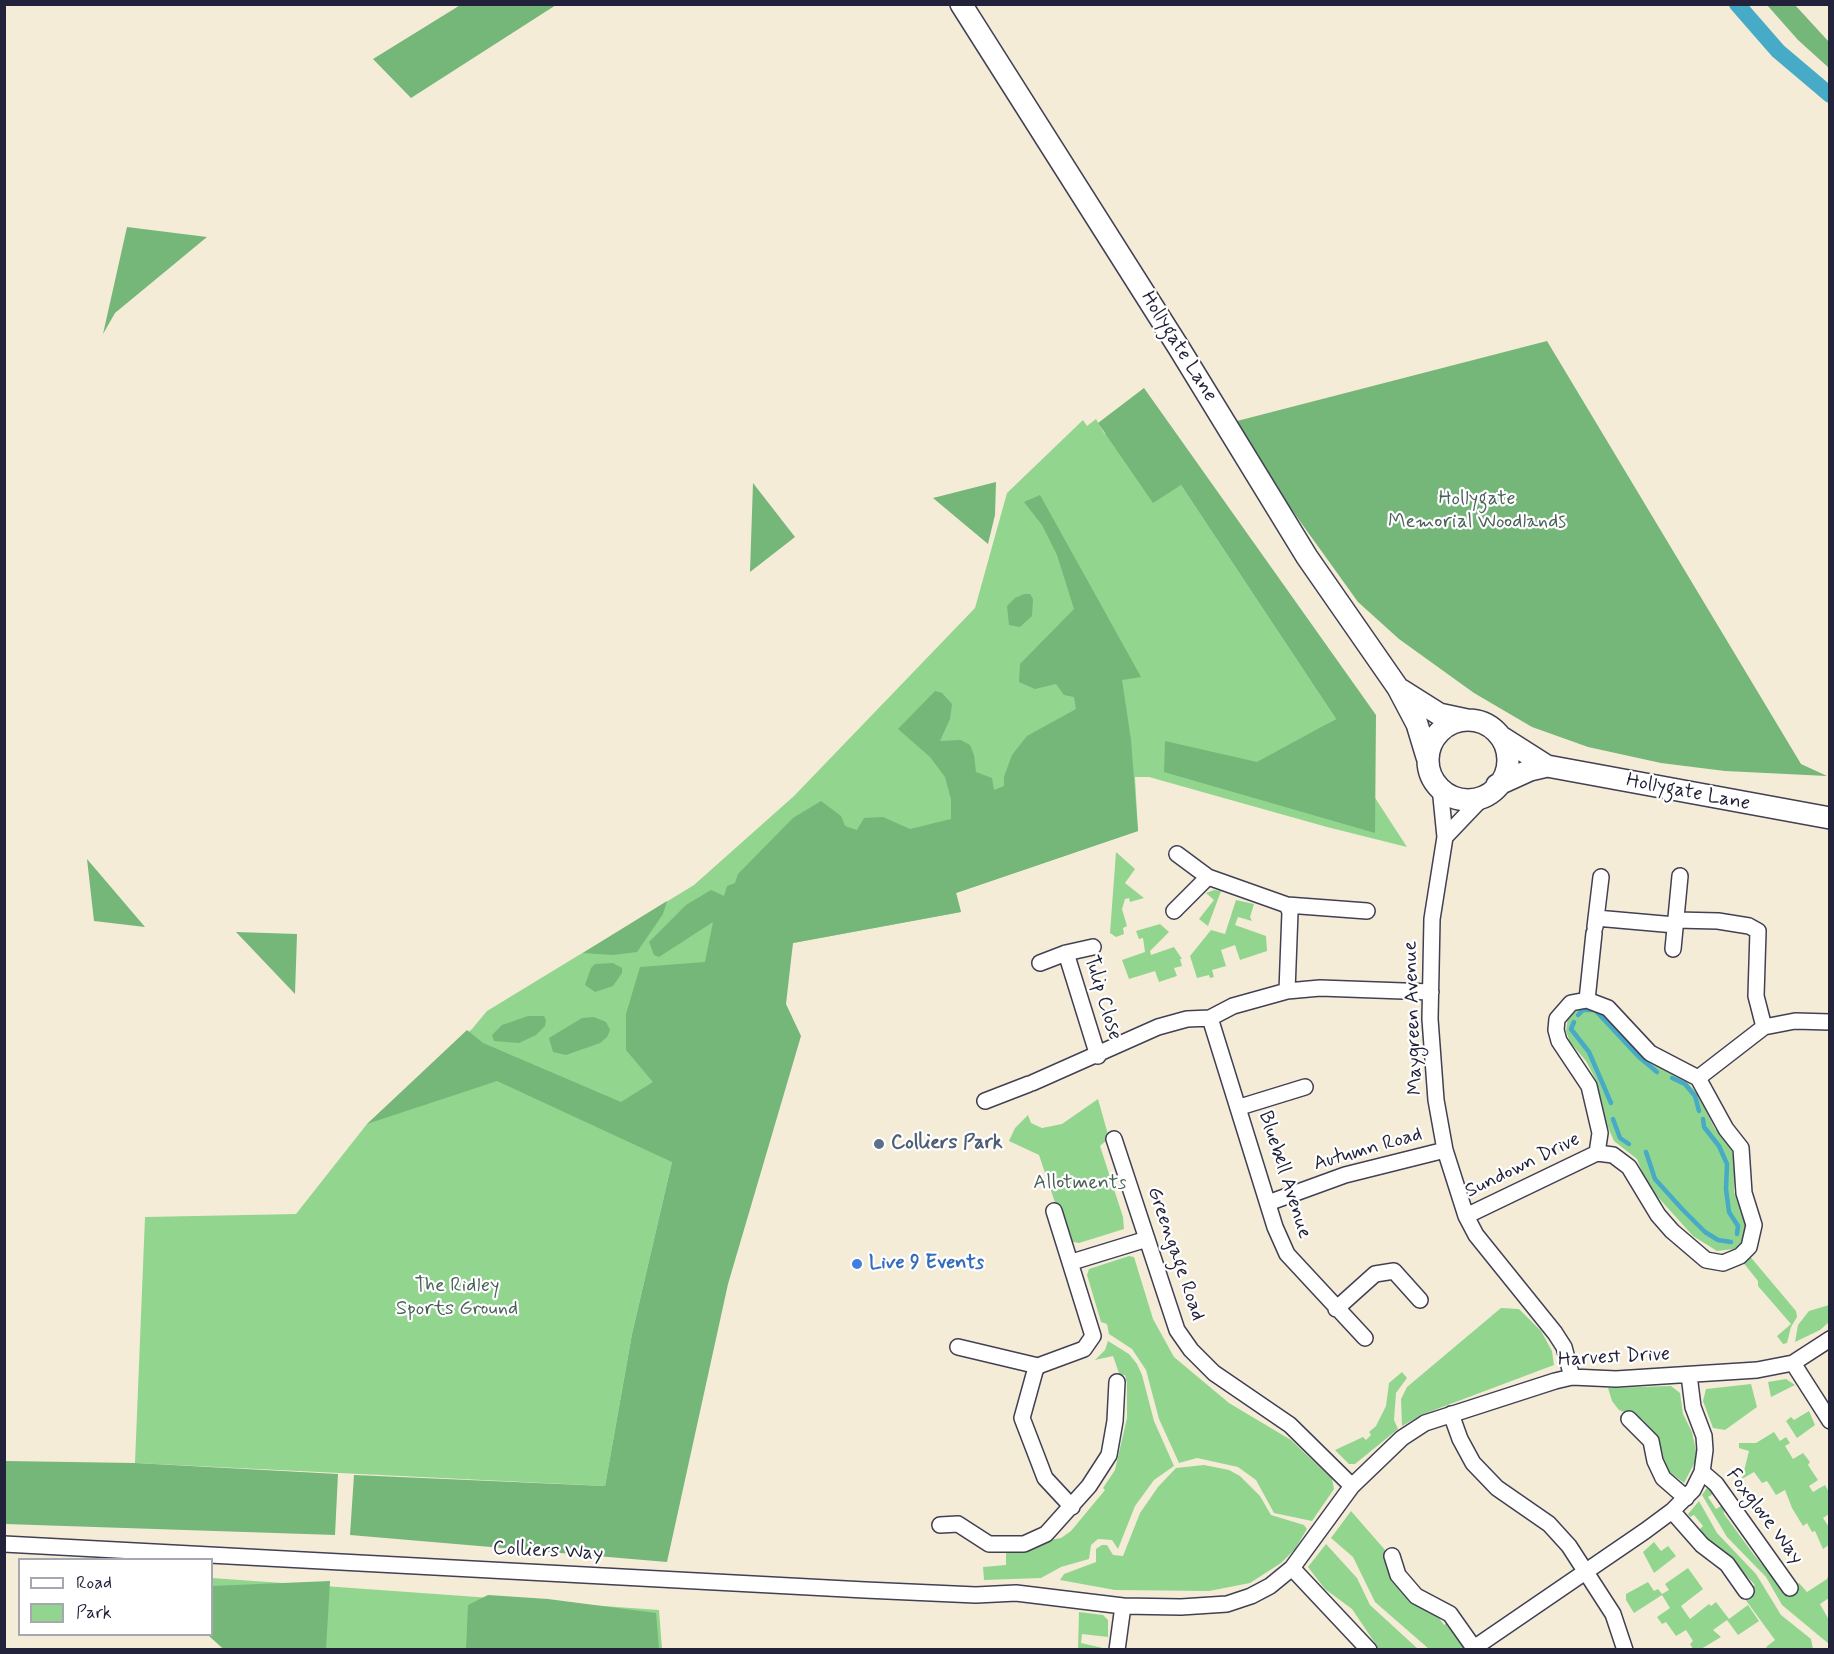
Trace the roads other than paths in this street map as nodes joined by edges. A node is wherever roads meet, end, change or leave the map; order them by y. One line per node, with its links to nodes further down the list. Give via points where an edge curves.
1 (961, 4): 2 (street, Hollygate Lane, via 1307,557)
2 (1398, 688): 3 (street, Hollygate Lane, via 1439,714); 5 (street, Hollygate Lane, via 1417,724)
3 (1470, 720): 4 (street, via 1490,725); 5 (street, via 1444,729 1435,738)
4 (1503, 738): 6 (street, Hollygate Lane); 8 (street, via 1508,761 1503,777)
5 (1427, 757): 7 (street, via 1431,774)
6 (1547, 766): 8 (street, Hollygate Lane, via 1523,773); 9 (street, Hollygate Lane)
7 (1440, 787): 8 (street, via 1463,800); 10 (street, Maygreen Avenue)
8 (1492, 790): 10 (street)
9 (1830, 818)
10 (1445, 837): 25 (street, Maygreen Avenue, via 1432,919)
11 (1177, 854): 13 (street)
12 (1680, 876): 18 (street)
13 (1208, 877): 15 (street); 16 (street)
14 (1601, 877): 19 (street)
15 (1287, 905): 17 (street); 24 (street)
16 (1174, 911)
17 (1367, 911)
18 (1676, 923): 19 (street); 21 (street); 29 (street, via 1718,921 1758,931 1756,996)
19 (1595, 926): 26 (street)
20 (1094, 948): 22 (street, Tulip Close)
21 (1672, 949)
22 (1066, 953): 23 (street, Tulip Close); 30 (street, Tulip Close)
23 (1040, 963)
24 (1287, 991): 25 (street, via 1320,988); 27 (street, via 1233,1005)
25 (1431, 992): 36 (street, Maygreen Avenue, via 1436,1100)
26 (1587, 1000): 31 (street, via 1608,1008 1650,1053); 37 (street, via 1571,1003 1557,1019 1556,1030 1589,1086 1600,1133)
27 (1210, 1018): 30 (street, via 1187,1019 1158,1028); 34 (street, Bluebell Avenue)
28 (1830, 1022): 29 (street, via 1795,1021)
29 (1764, 1027): 31 (street)
30 (1098, 1056): 33 (street)
31 (1698, 1078): 37 (street, via 1741,1148 1744,1193 1754,1225 1749,1247 1740,1257 1723,1263 1706,1260 1658,1215 1629,1167 1613,1155)
32 (1305, 1087): 34 (street, Bluebell Avenue)
33 (985, 1101)
34 (1240, 1107): 38 (street, Bluebell Avenue)
35 (1114, 1139): 41 (street, Greengage Road)
36 (1445, 1150): 38 (street, Autumn Road, via 1345,1175); 40 (street, Maygreen Avenue)
37 (1597, 1153): 40 (street, Sundown Drive)
38 (1268, 1203): 44 (street, Bluebell Avenue, via 1287,1254)
39 (1054, 1211): 42 (street)
40 (1466, 1216): 51 (street, Maygreen Avenue, via 1476,1235 1559,1340 1570,1362)
41 (1147, 1239): 42 (street); 57 (street, Greengage Road, via 1177,1330 1191,1350 1214,1373 1290,1425)
42 (1072, 1262): 49 (street, via 1093,1336 1084,1349)
43 (1420, 1300): 44 (street, via 1394,1271 1375,1274)
44 (1336, 1309): 45 (street, Bluebell Avenue)
45 (1365, 1338)
46 (1830, 1339): 48 (street, Harvest Drive)
47 (958, 1347): 49 (street)
48 (1793, 1363): 50 (street, Harvest Drive); 55 (street)
49 (1038, 1366): 60 (street, via 1023,1418 1045,1478)
50 (1689, 1376): 51 (street, Harvest Drive); 56 (street, Foxglove Way, via 1693,1407 1704,1436 1706,1460)
51 (1572, 1377): 53 (street, Harvest Drive)
52 (1117, 1382): 60 (street, via 1112,1447 1100,1470)
53 (1451, 1414): 57 (street, Harvest Drive, via 1425,1423 1402,1438); 65 (street, via 1473,1463 1497,1488 1549,1524)
54 (1629, 1419): 58 (street, via 1651,1441 1663,1478)
55 (1830, 1421)
56 (1702, 1472): 58 (street, Foxglove Way); 66 (street, Foxglove Way, via 1716,1484)
57 (1352, 1486): 64 (street, Harvest Drive)
58 (1686, 1498): 59 (street, Foxglove Way)
59 (1672, 1511): 65 (street, Foxglove Way); 67 (street, via 1702,1545 1727,1564)
60 (1067, 1512): 61 (street, via 1033,1542 1016,1545 989,1544 958,1524)
61 (940, 1525)
62 (4, 1544): 68 (street, Colliers Way, via 865,1590 1016,1593)
63 (1392, 1556): 69 (street, via 1398,1575 1416,1596 1450,1614)
64 (1292, 1568): 68 (street, Colliers Way, via 1270,1586 1227,1604); 71 (street)
65 (1586, 1571): 69 (street, Foxglove Way); 72 (street, via 1613,1614)
66 (1790, 1588)
67 (1746, 1591)
68 (1123, 1606): 70 (street)
69 (1475, 1649)
70 (1117, 1650)
71 (1369, 1650)
72 (1625, 1650)

